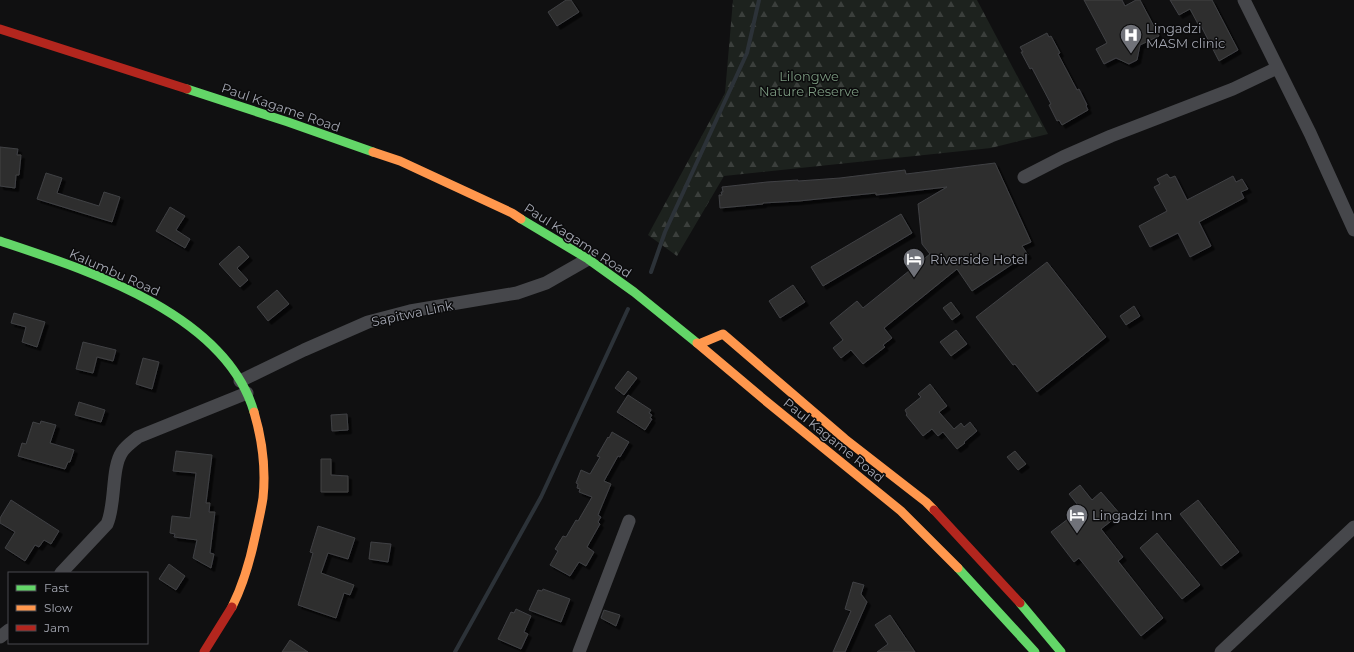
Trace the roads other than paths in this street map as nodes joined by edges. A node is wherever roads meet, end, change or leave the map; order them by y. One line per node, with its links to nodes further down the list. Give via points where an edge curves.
1 (1244, 0): 3 (street)
2 (0, 29): 7 (street, Paul Kagame Road, via 400,161 512,213)
3 (1277, 68): 4 (street, via 1233,89 1077,151); 5 (street)
4 (1024, 177)
5 (1354, 230)
6 (0, 241): 9 (street, Kalumbu Road, via 81,270 126,289 167,311 201,336)
7 (588, 259): 8 (street, Paul Kagame Road); 9 (street, Sapitwa Link, via 546,283 524,291 410,311 368,322)
8 (699, 344): 18 (street, Paul Kagame Road, via 901,511); 19 (street, via 723,334 823,421 926,502 1025,608)
9 (240, 381): 10 (street, Kalumbu Road)
10 (247, 393): 13 (street, via 128,444 117,464 111,515 107,524); 16 (street, Kalumbu Road, via 262,447 264,482 261,508 249,564 240,589 228,615)
11 (629, 521): 17 (street)
12 (1354, 527): 20 (street)
13 (62, 572)
14 (8, 631): 15 (street)
15 (0, 637)
16 (204, 652)
17 (578, 652)
18 (1035, 652)
19 (1061, 652)
20 (1222, 652)

